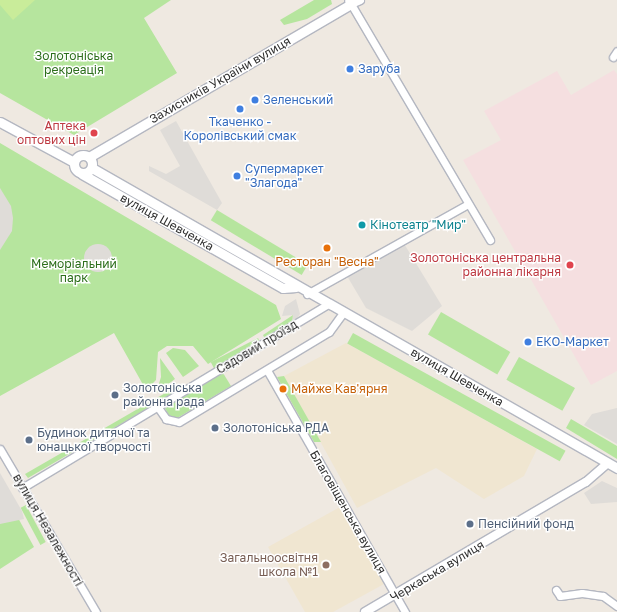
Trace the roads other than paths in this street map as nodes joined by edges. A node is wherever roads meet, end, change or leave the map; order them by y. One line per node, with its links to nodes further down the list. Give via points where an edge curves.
1 (353, 1): 3 (main road, Захисників України вулиця); 7 (street)
2 (0, 122): 4 (main road)
3 (89, 157): 4 (main road, via 80,156); 5 (main road)
4 (74, 162): 6 (main road, via 76,171)
5 (92, 168): 6 (main road); 9 (main road, вулиця Шевченка, via 288,278)
6 (82, 174): 9 (main road, вулиця Шевченка, via 283,288)
7 (468, 204): 8 (street); 10 (street)
8 (490, 240)
9 (296, 287): 10 (main road, вулиця Шевченка)
10 (307, 294): 11 (main road, вулиця Шевченка)
11 (326, 305): 12 (main road, вулиця Шевченка); 14 (street, Садовий проїзд)
12 (343, 313): 13 (street, via 330,332); 16 (main road, вулиця Шевченка)
13 (266, 370): 14 (street, via 179,422 166,419); 20 (street, Благовіщенська вулиця)
14 (158, 406): 18 (street, Садовий проїзд)
15 (0, 449): 18 (street, вулиця Незалежності)
16 (608, 463): 17 (main road, вулиця Шевченка); 20 (street, Черкаська вулиця, via 586,482)
17 (617, 468)
18 (22, 488): 22 (street, вулиця Незалежності)
19 (556, 590): 21 (street, via 560,596 582,593 603,596)
20 (396, 596): 23 (street, Черкаська вулиця); 24 (street, Благовіщенська вулиця)
21 (617, 606)
22 (96, 612)
23 (365, 612)
24 (405, 612)

